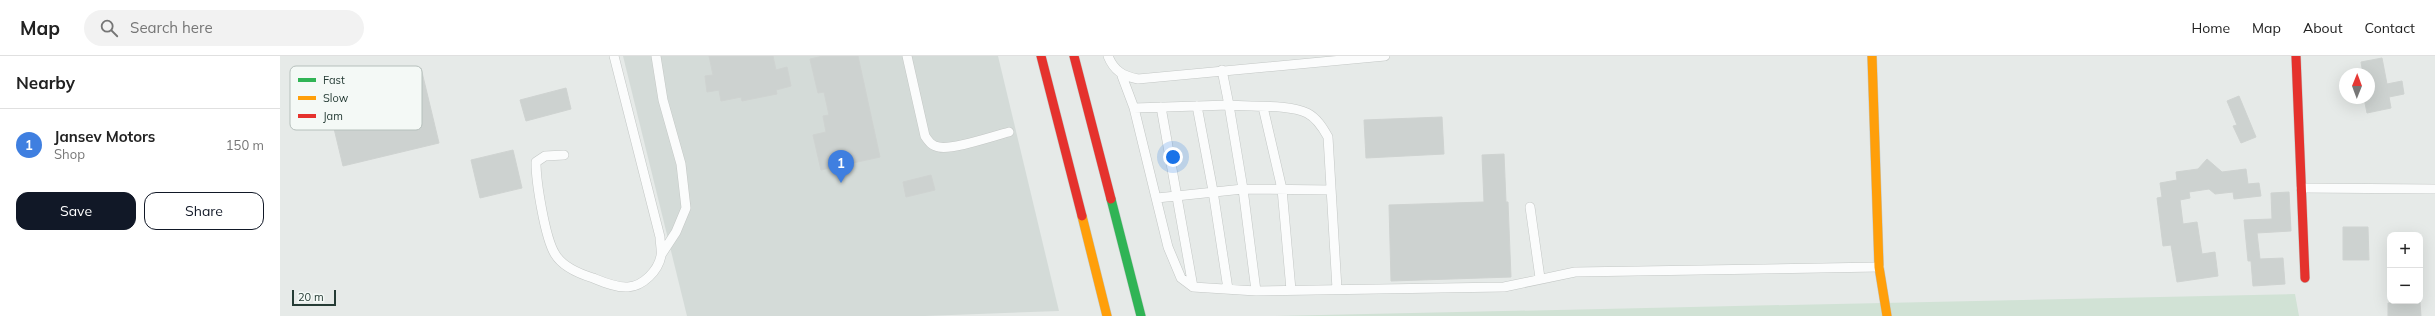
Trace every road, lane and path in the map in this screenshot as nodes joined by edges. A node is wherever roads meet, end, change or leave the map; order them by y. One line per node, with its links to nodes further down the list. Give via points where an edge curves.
1 (614, 56): 28 (lane, via 660,237)
2 (656, 56): 28 (lane, via 663,100 681,164 686,208 676,232)
3 (907, 56): 17 (lane, via 925,136 930,144 939,147 950,146)
4 (1041, 56): 37 (main road)
5 (1074, 56): 38 (main road)
6 (1108, 56): 11 (lane)
7 (1385, 56): 10 (lane)
8 (1872, 56): 29 (main road)
9 (2296, 56): 19 (main road)
10 (1222, 70): 11 (lane, via 1138,79); 12 (lane)
11 (1122, 76): 16 (lane)
12 (1229, 105): 13 (lane); 15 (lane); 20 (lane)
13 (1197, 106): 14 (lane); 23 (lane)
14 (1161, 107): 16 (lane); 25 (lane)
15 (1263, 107): 21 (lane); 24 (lane, via 1308,113 1321,125 1328,136)
16 (1134, 108): 26 (lane)
17 (1009, 132)
18 (564, 155): 28 (lane, via 545,156 536,162 536,175 550,244 561,262 582,275 627,288 641,284 656,267)
19 (2301, 188): 22 (lane); 31 (main road)
20 (1244, 189): 21 (lane); 23 (lane); 36 (lane)
21 (1282, 189): 24 (lane); 35 (lane)
22 (2435, 189)
23 (1213, 190): 25 (lane); 33 (lane)
24 (1331, 190): 34 (lane)
25 (1177, 196): 26 (lane); 32 (lane)
26 (1157, 198): 32 (lane, via 1168,247 1181,278)
27 (1530, 207): 30 (lane)
28 (661, 256)
29 (1879, 267): 30 (lane, via 1575,272); 39 (main road)
30 (1540, 278): 34 (lane, via 1504,287)
31 (2305, 278)
32 (1193, 287): 33 (lane)
33 (1228, 289): 36 (lane)
34 (1337, 289): 35 (lane)
35 (1291, 290): 36 (lane)
36 (1256, 291)
37 (1107, 316)
38 (1141, 316)
39 (1888, 316)

